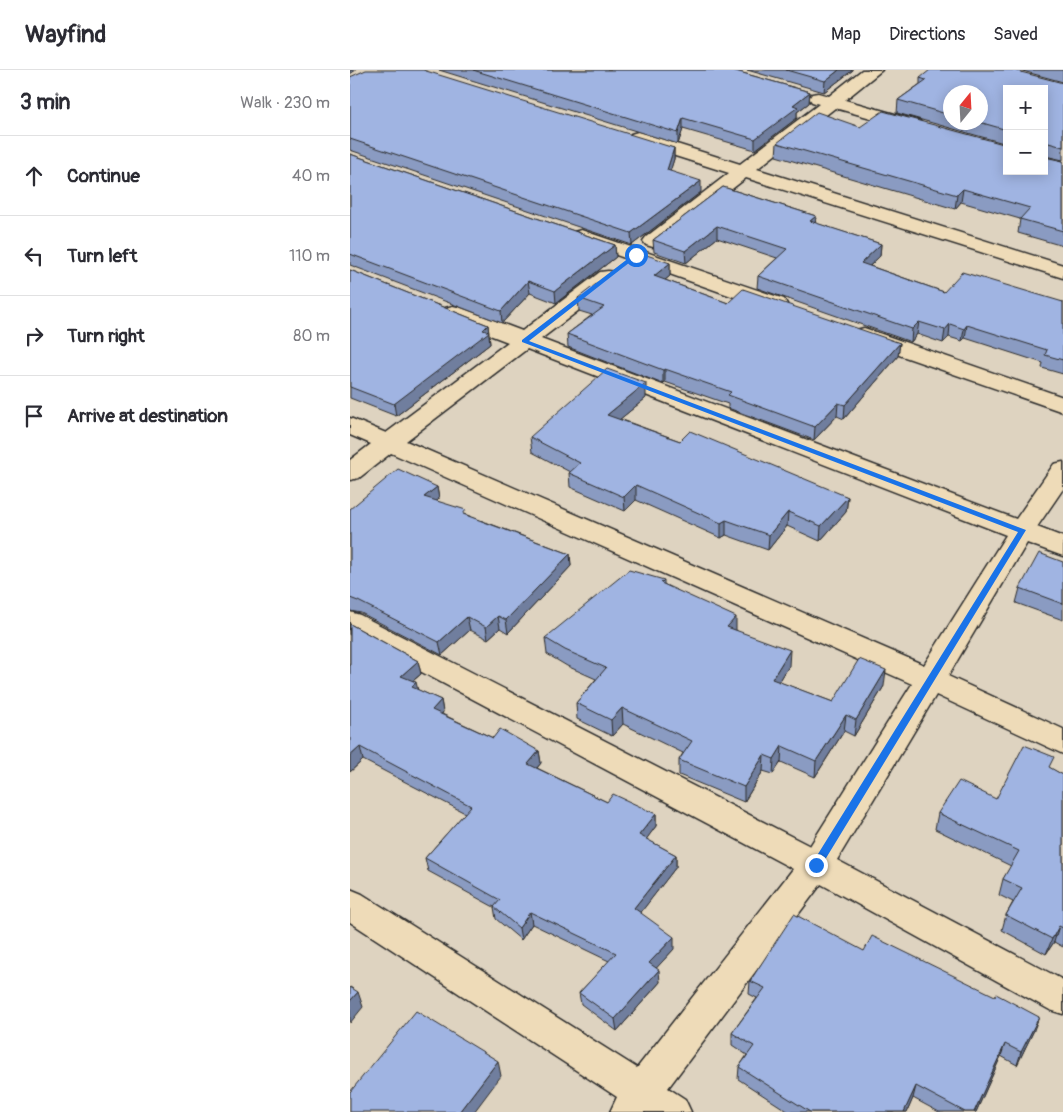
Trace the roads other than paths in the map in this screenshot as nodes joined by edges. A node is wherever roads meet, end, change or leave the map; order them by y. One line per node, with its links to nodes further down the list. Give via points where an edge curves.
1 (873, 70): 3 (street)
2 (804, 94): 3 (street)
3 (832, 102): 4 (street); 6 (street)
4 (933, 131)
5 (620, 133): 6 (street)
6 (742, 170): 8 (street); 9 (street)
7 (562, 230): 8 (street)
8 (636, 255): 11 (street); 13 (street)
9 (1063, 272)
10 (433, 305): 13 (street)
11 (794, 310)
12 (840, 327): 14 (street)
13 (524, 341): 16 (street); 19 (street)
14 (1063, 405)
15 (350, 426): 16 (street)
16 (389, 444): 18 (street); 22 (street)
17 (1063, 470): 19 (street)
18 (350, 472)
19 (1022, 530): 20 (street); 22 (street)
20 (1063, 547)
21 (350, 622): 24 (street)
22 (930, 680): 23 (street); 24 (street)
23 (1063, 742)
24 (816, 865): 26 (street); 27 (street)
25 (350, 904): 27 (street)
26 (1063, 998)
27 (635, 1102): 28 (street)
28 (672, 1112)

